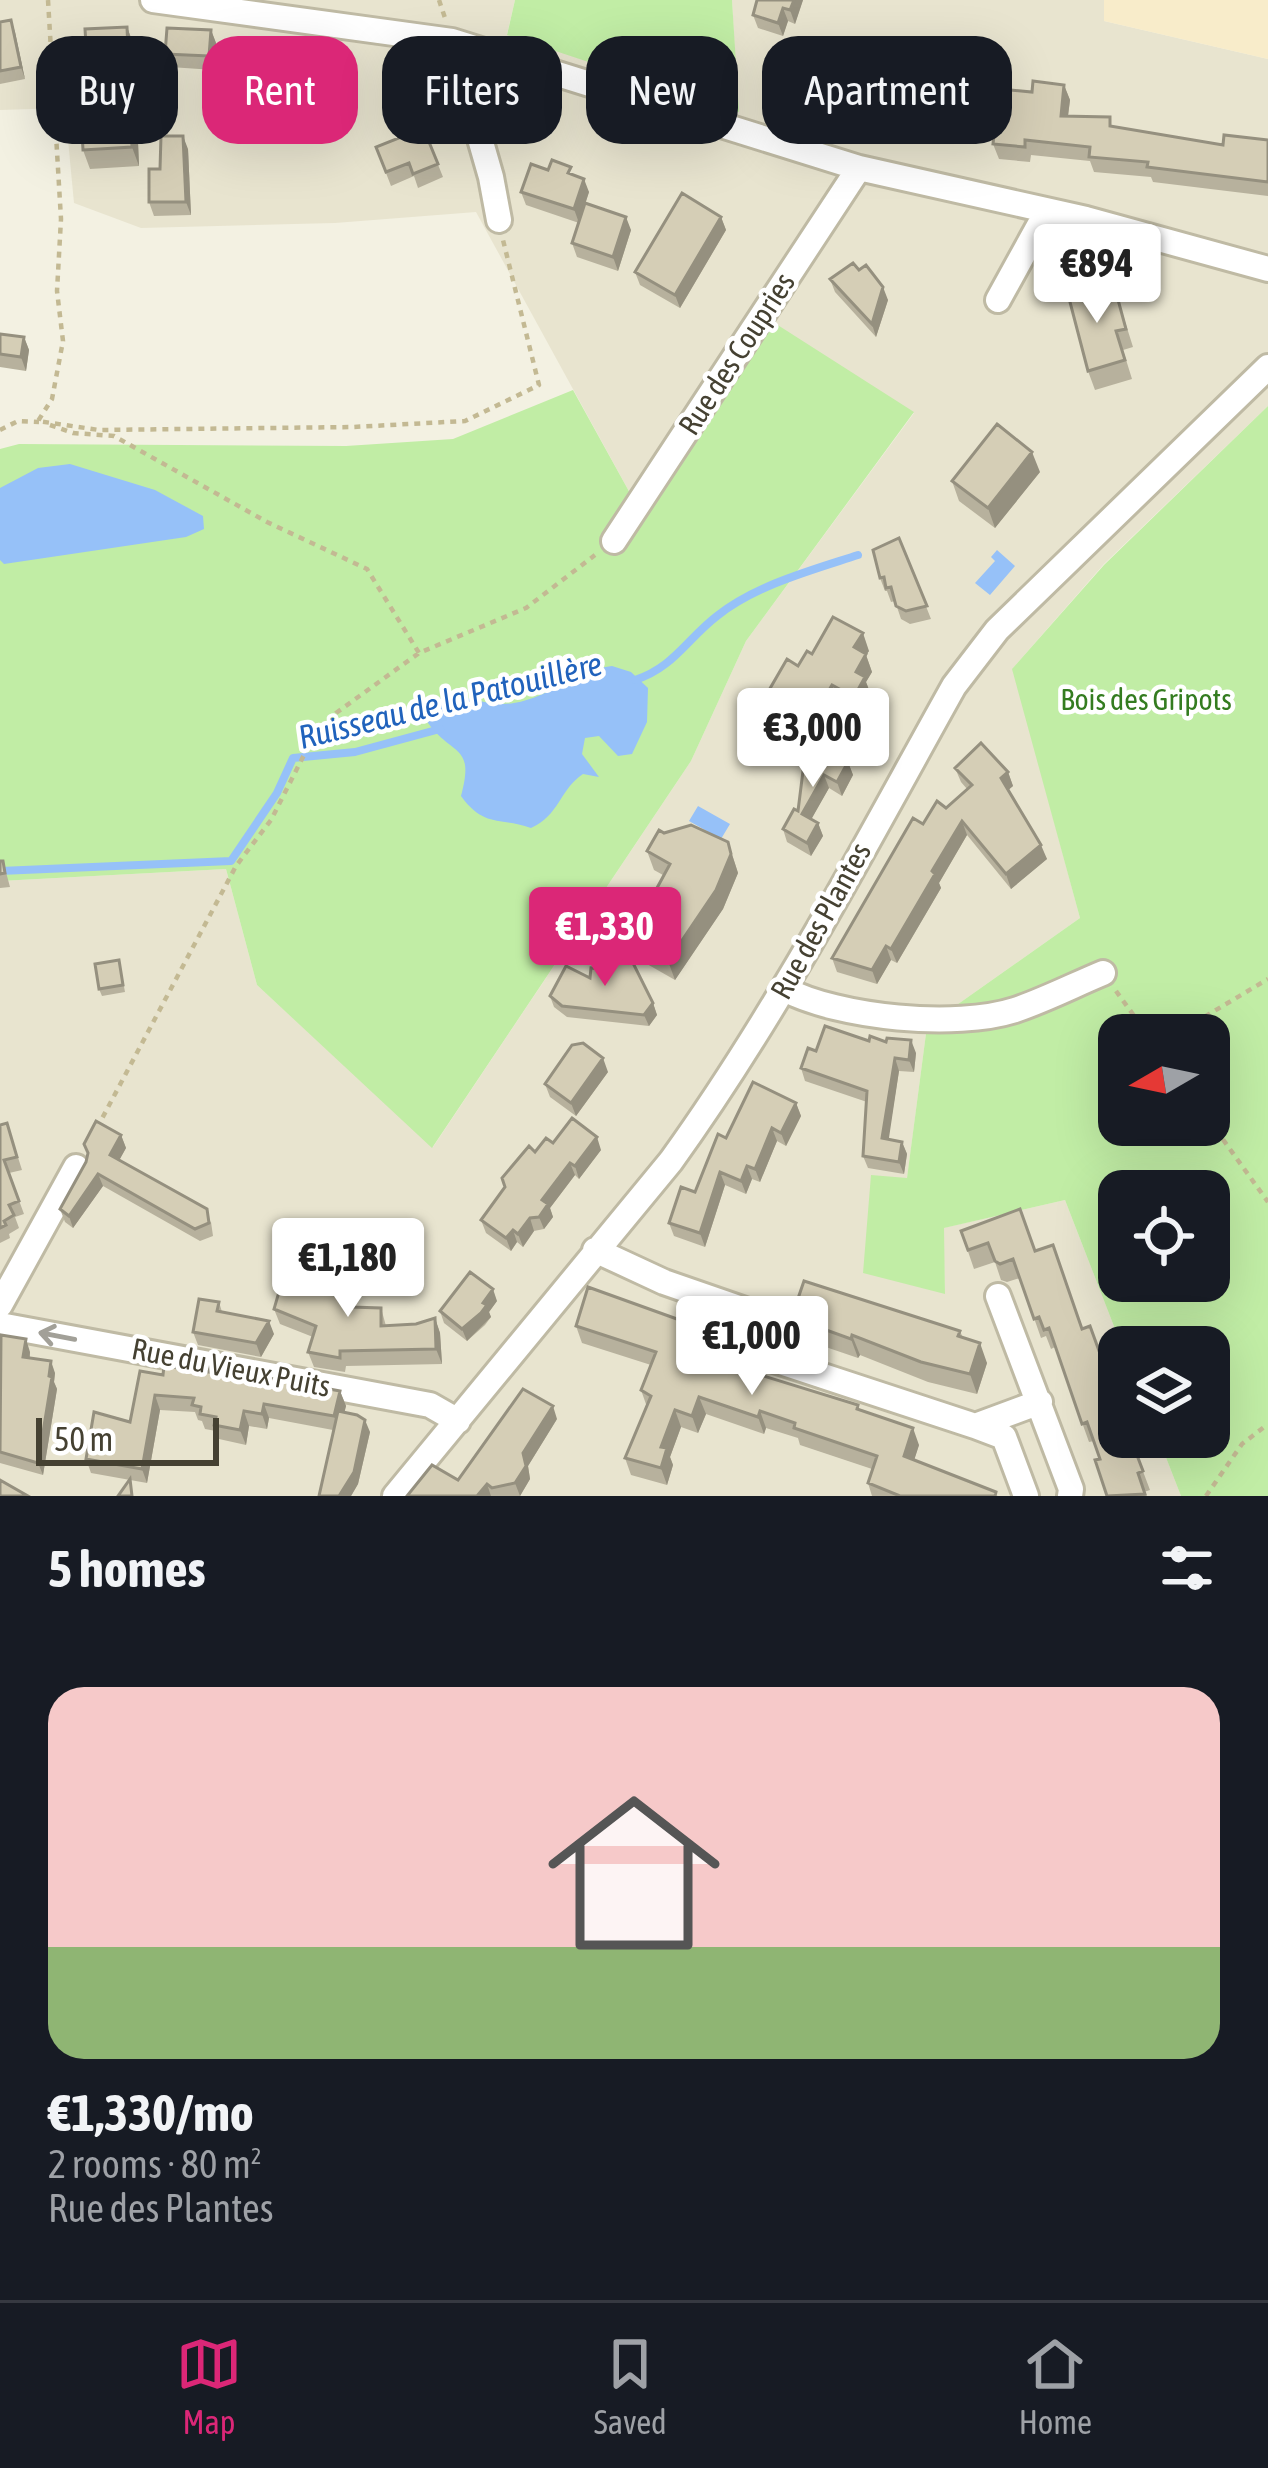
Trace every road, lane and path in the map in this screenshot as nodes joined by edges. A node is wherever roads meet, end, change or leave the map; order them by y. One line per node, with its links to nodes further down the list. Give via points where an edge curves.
1 (48, 0): 12 (path, via 63,341 52,399)
2 (153, 0): 3 (street)
3 (416, 36)
4 (562, 75): 6 (street)
5 (482, 144): 8 (street)
6 (859, 168): 7 (street); 14 (street, Rue des Coupries)
7 (1046, 213): 9 (street); 10 (street)
8 (499, 220): 12 (path, via 539,385 465,421 99,430)
9 (1268, 268)
10 (998, 299)
11 (1268, 367): 18 (street, Rue des Plantes, via 979,650)
12 (38, 422): 13 (path); 15 (path, via 114,436 367,569)
13 (0, 430)
14 (614, 541): 15 (path, via 526,608)
15 (419, 653): 21 (path, via 336,712 306,751)
16 (1103, 973): 18 (street, via 1012,1011 918,1021); 19 (path)
17 (1268, 980): 20 (path)
18 (784, 989): 25 (street, Rue des Plantes, via 696,1127)
19 (1133, 1014)
20 (1210, 1014)
21 (98, 1126)
22 (1228, 1146): 24 (path)
23 (76, 1167): 27 (street)
24 (1268, 1202)
25 (595, 1250): 30 (street, Rue des Plantes); 32 (street, via 762,1316 753,1353)
26 (998, 1296): 29 (street)
27 (0, 1305)
28 (0, 1325): 30 (street, Rue du Vieux Puits, one-way to 28, via 430,1406)
29 (1040, 1402): 32 (street); 35 (street)
30 (458, 1421): 33 (street, Rue des Plantes)
31 (1268, 1424): 36 (path, via 1242,1444)
32 (975, 1426): 34 (street, via 1004,1437)
33 (395, 1496)
34 (1026, 1496)
35 (1070, 1496)
36 (1206, 1496)

